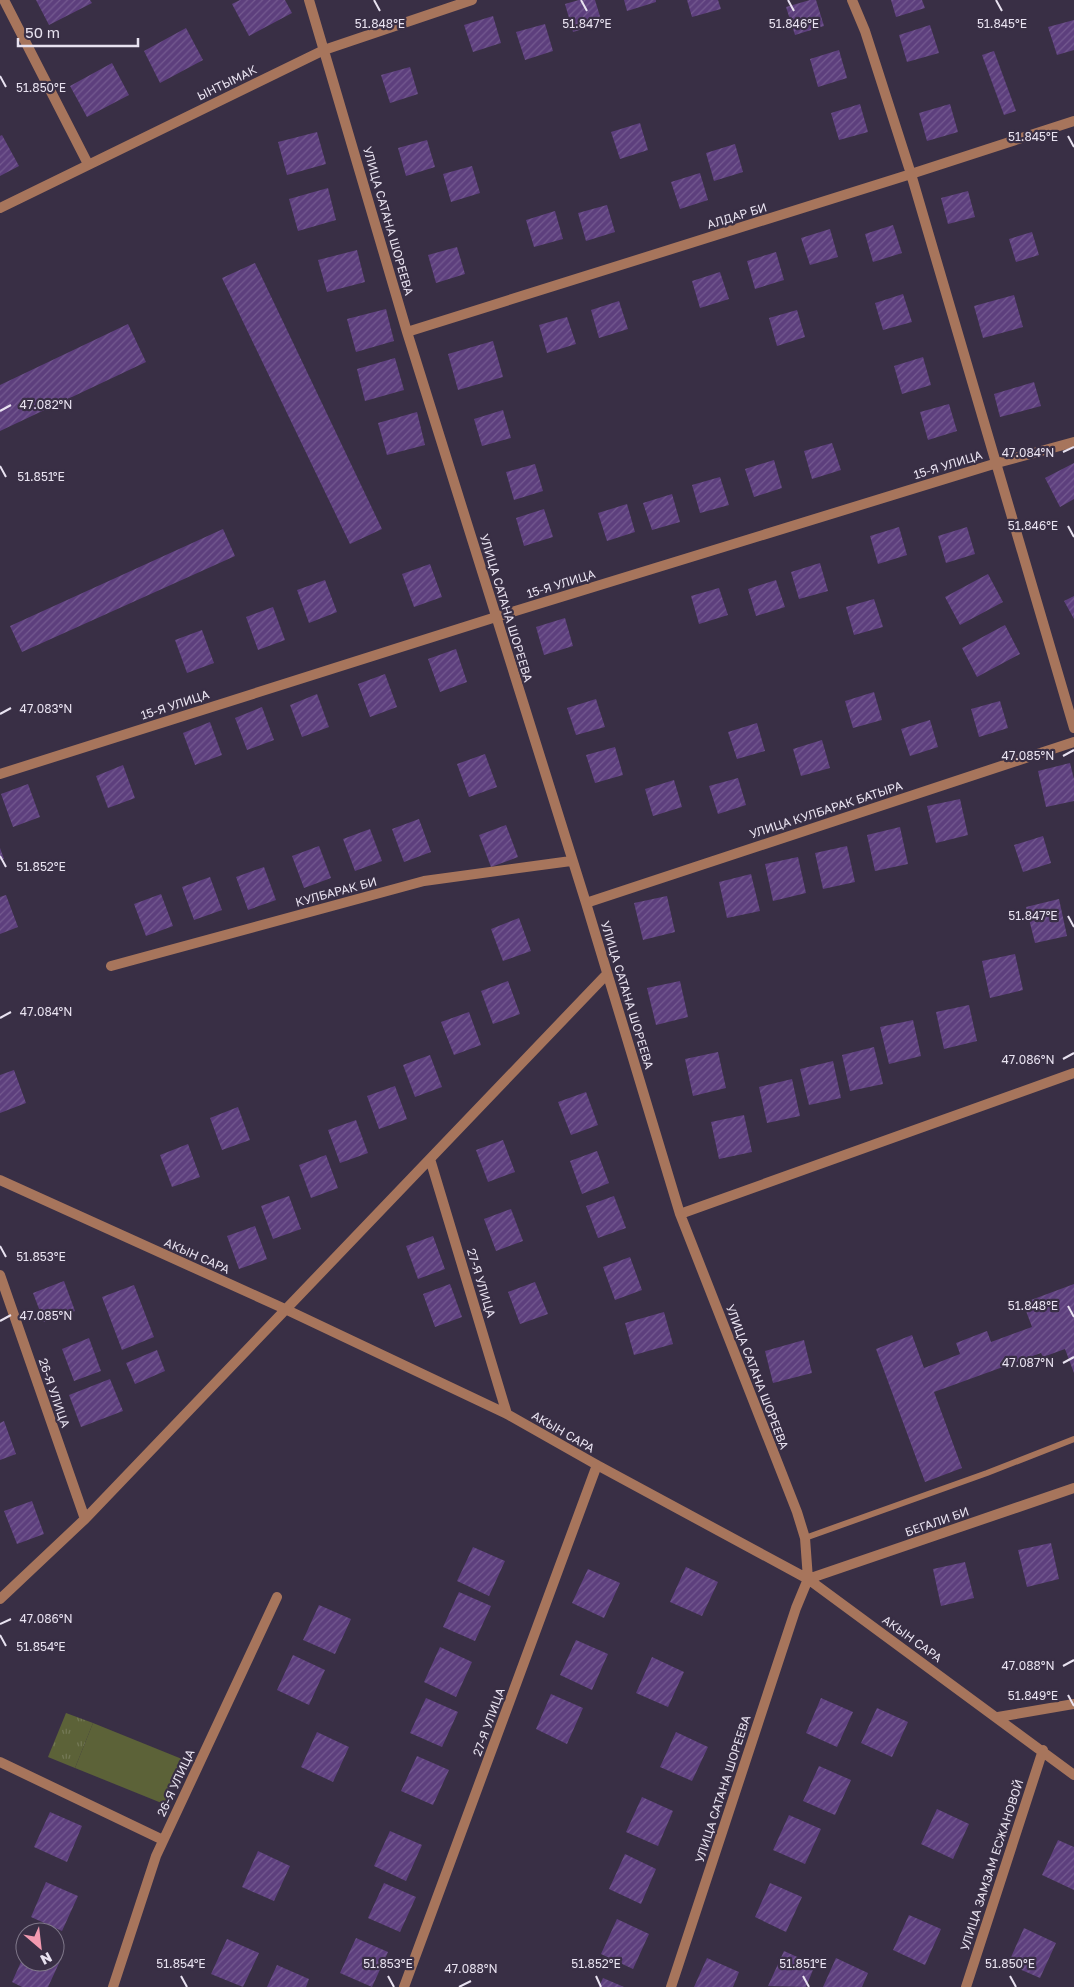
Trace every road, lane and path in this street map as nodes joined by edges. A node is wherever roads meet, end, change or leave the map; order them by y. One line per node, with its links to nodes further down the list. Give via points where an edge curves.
1 (4, 0): 7 (street)
2 (309, 0): 5 (street, УЛИЦА САТАНА ШОРЕЕВА)
3 (472, 0): 5 (street, ЫНТЫМАК)
4 (852, 0): 8 (street)
5 (324, 50): 7 (street, ЫНТЫМАК); 10 (street, УЛИЦА САТАНА ШОРЕЕВА)
6 (1074, 121): 8 (street, АЛДАР БИ)
7 (88, 164): 9 (street, ЫНТЫМАК)
8 (912, 174): 10 (street, АЛДАР БИ); 12 (street)
9 (0, 208)
10 (407, 332): 13 (street, УЛИЦА САТАНА ШОРЕЕВА)
11 (1074, 442): 12 (street, 15-Я УЛИЦА)
12 (997, 463): 13 (street, 15-Я УЛИЦА); 14 (street)
13 (496, 617): 16 (street, 15-Я УЛИЦА); 17 (street, УЛИЦА САТАНА ШОРЕЕВА)
14 (1074, 728)
15 (1074, 742): 18 (street, УЛИЦА КУЛБАРАК БАТЫРА)
16 (0, 774)
17 (571, 861): 18 (street, УЛИЦА САТАНА ШОРЕЕВА); 19 (street, КУЛБАРАК БИ, via 424,881)
18 (586, 902): 20 (street, УЛИЦА САТАНА ШОРЕЕВА)
19 (111, 966)
20 (607, 974): 22 (street); 24 (street, УЛИЦА САТАНА ШОРЕЕВА)
21 (1074, 1073): 24 (street)
22 (430, 1158): 26 (street); 27 (street, 27-Я УЛИЦА)
23 (0, 1180): 26 (street, АКЫН САРА)
24 (680, 1214): 32 (street, УЛИЦА САТАНА ШОРЕЕВА)
25 (0, 1275): 31 (street, 26-Я УЛИЦА)
26 (285, 1310): 27 (street, АКЫН САРА); 31 (street)
27 (507, 1414): 29 (street, АКЫН САРА)
28 (1074, 1439): 32 (lane)
29 (597, 1466): 33 (street, АКЫН САРА); 43 (street, 27-Я УЛИЦА)
30 (1074, 1488): 33 (street, БЕГАЛИ БИ)
31 (85, 1519): 35 (street)
32 (805, 1538): 33 (street, УЛИЦА САТАНА ШОРЕЕВА)
33 (808, 1579): 37 (street, АКЫН САРА); 44 (street, УЛИЦА САТАНА ШОРЕЕВА)
34 (277, 1596): 41 (street, 26-Я УЛИЦА)
35 (0, 1599)
36 (1074, 1704): 37 (street)
37 (998, 1717): 38 (street, АКЫН САРА)
38 (1043, 1750): 40 (street, АКЫН САРА); 45 (street, УЛИЦА ЗАМЗАМ ЕСЖАНОВОЙ)
39 (0, 1762): 41 (street)
40 (1074, 1775)
41 (163, 1840): 42 (street, 26-Я УЛИЦА)
42 (113, 1987)
43 (404, 1987)
44 (671, 1987)
45 (966, 1987)

